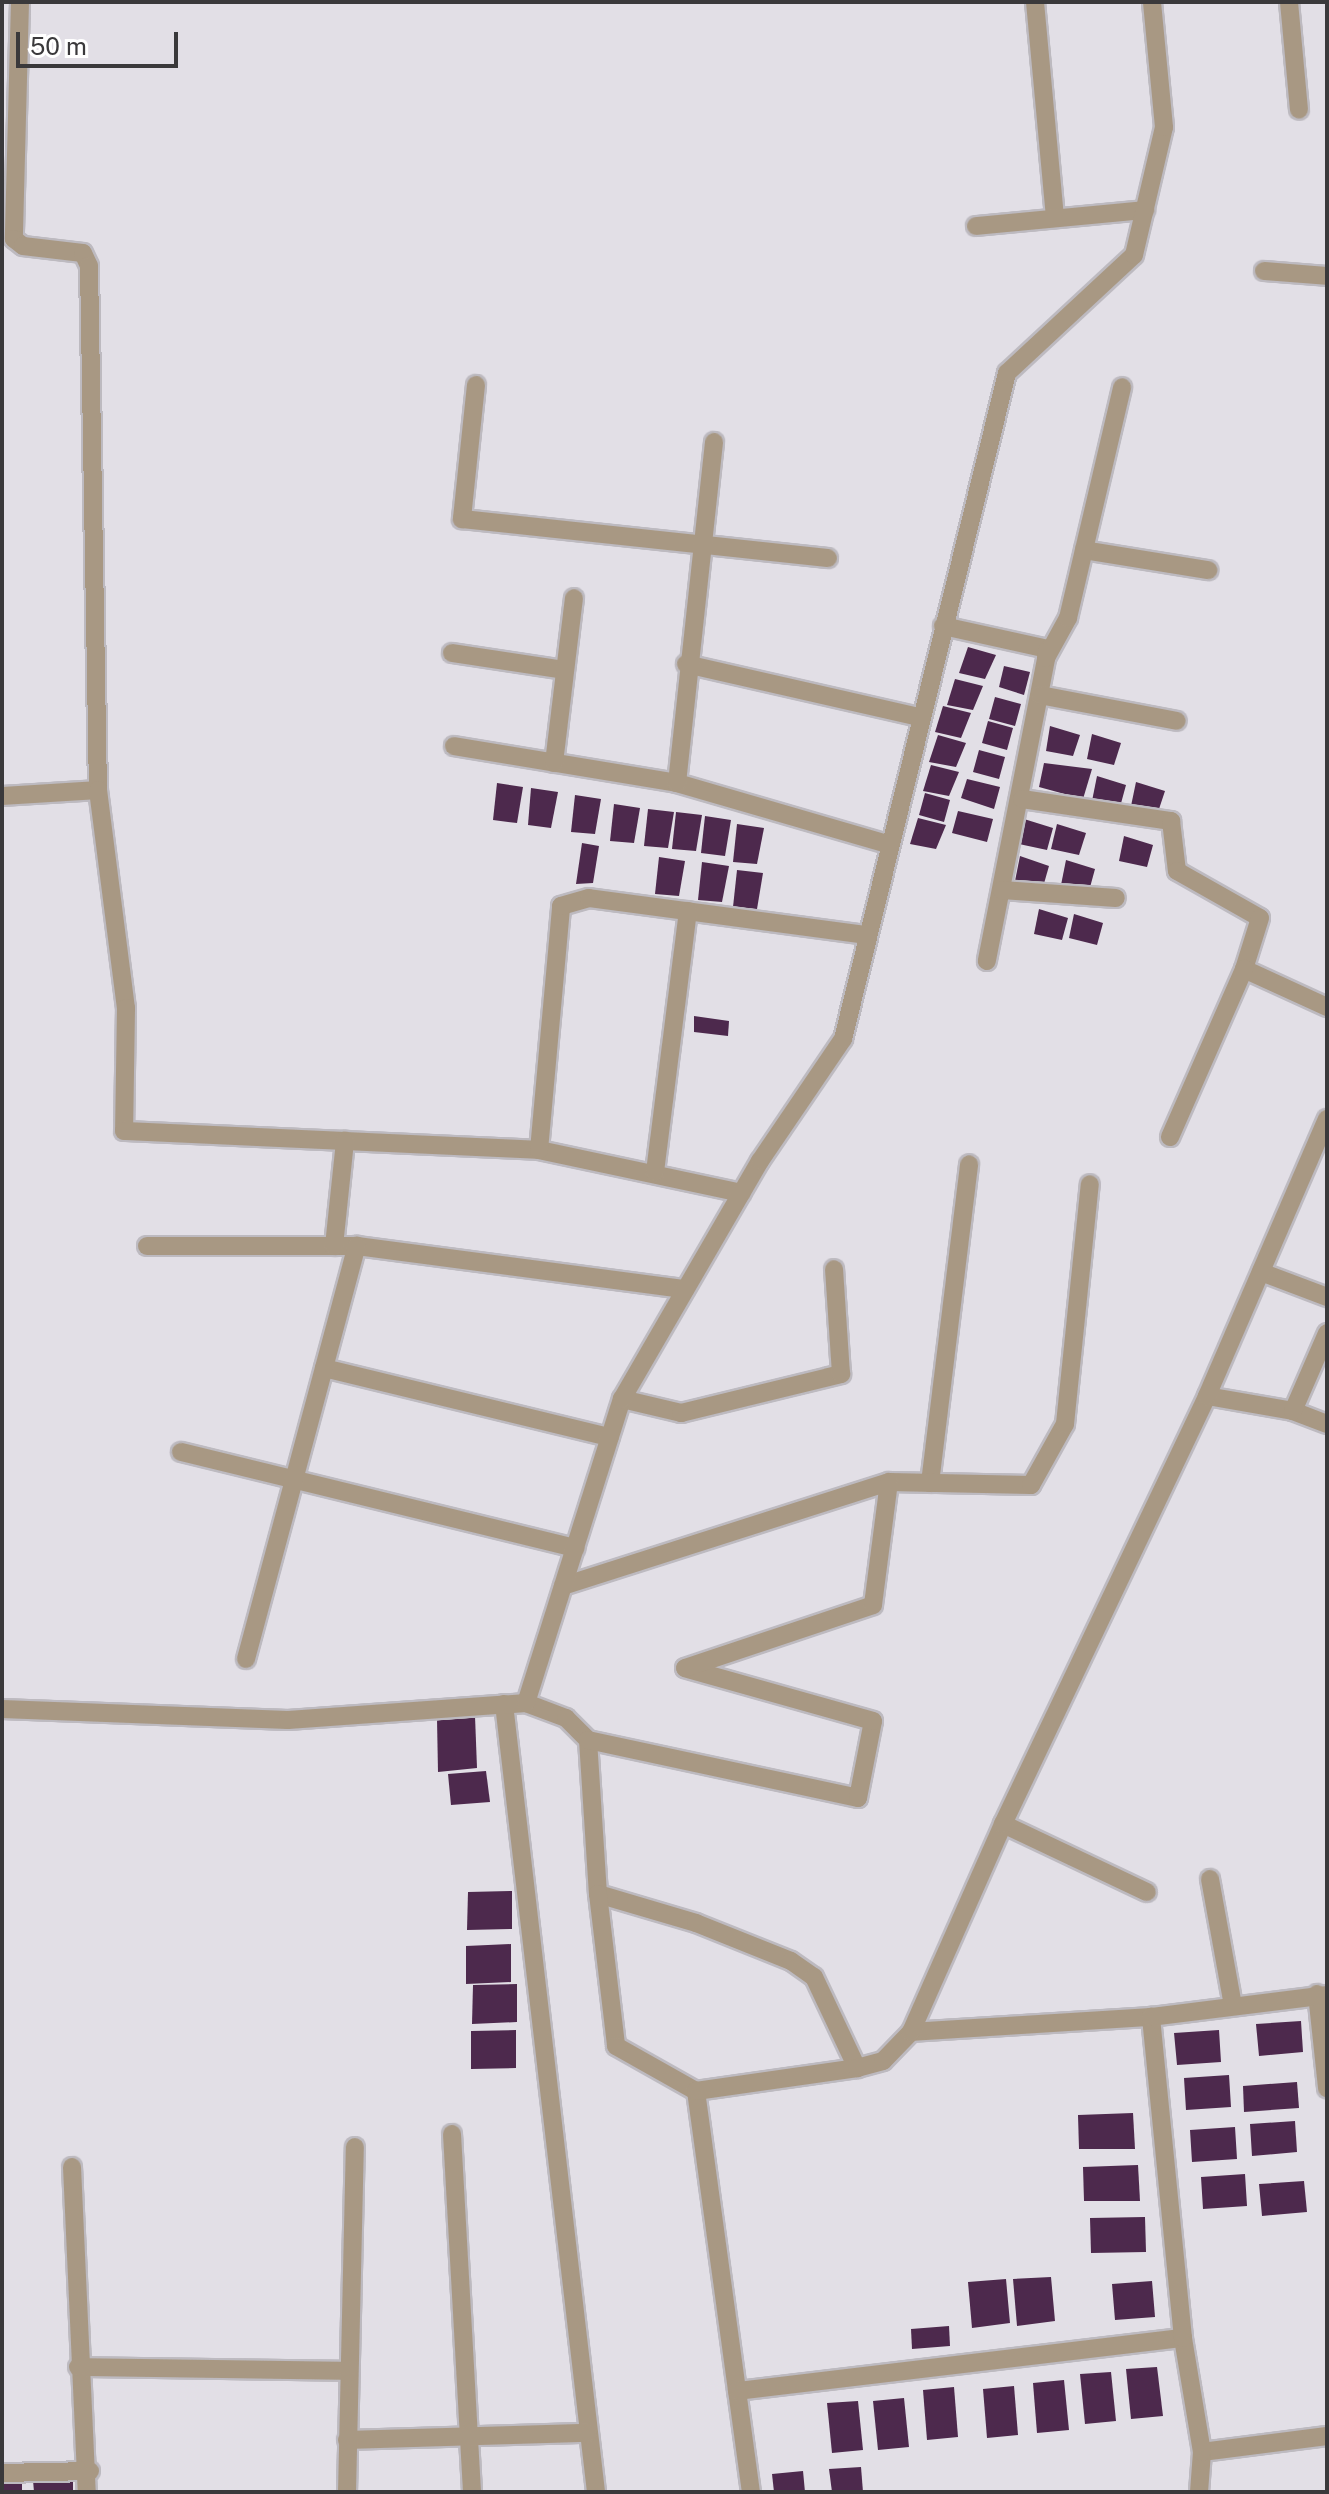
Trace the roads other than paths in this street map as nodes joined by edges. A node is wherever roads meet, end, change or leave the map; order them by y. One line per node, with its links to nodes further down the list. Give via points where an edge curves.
1 (20, 2): 30 (street, via 14,239 23,246 83,253 89,266)
2 (1035, 2): 7 (street)
3 (1152, 2): 6 (street, via 1164,127)
4 (1289, 2): 5 (street)
5 (1299, 110)
6 (1145, 210): 7 (street); 19 (street, via 1134,255 1007,373)
7 (1055, 218): 8 (street)
8 (976, 226)
9 (1264, 271): 10 (street)
10 (1327, 276)
11 (476, 385): 14 (street, via 462,519)
12 (1122, 387): 15 (street)
13 (714, 442): 14 (street)
14 (701, 544): 16 (street); 22 (street)
15 (1084, 550): 17 (street); 21 (street, via 1068,618)
16 (828, 558)
17 (1208, 570)
18 (574, 598): 23 (street)
19 (943, 626): 21 (street, via 1048,649); 25 (street)
20 (452, 653): 23 (street)
21 (1046, 658): 24 (street)
22 (686, 664): 25 (street); 29 (street)
23 (565, 670): 28 (street)
24 (1040, 695): 26 (street); 32 (street)
25 (920, 717): 33 (street)
26 (1177, 721)
27 (454, 746): 28 (street)
28 (554, 763): 29 (street)
29 (677, 783): 33 (street)
30 (98, 790): 31 (street); 43 (street, via 126,1008 124,1131)
31 (2, 796)
32 (1022, 799): 34 (street); 39 (street, via 1171,821 1177,871 1260,918)
33 (890, 845): 37 (street)
34 (1002, 890): 35 (street); 38 (street)
35 (1116, 898)
36 (688, 911): 37 (street); 44 (street, via 589,898 561,906); 47 (street)
37 (868, 935): 49 (street, via 843,1039)
38 (987, 961)
39 (1244, 969): 40 (street); 42 (street)
40 (1327, 1007)
41 (1327, 1119): 45 (street)
42 (1170, 1137)
43 (345, 1141): 44 (street); 51 (street)
44 (539, 1150): 47 (street)
45 (1319, 1156): 54 (street)
46 (969, 1164): 67 (street)
47 (655, 1172): 49 (street)
48 (1090, 1184): 67 (street, via 1065,1424 1031,1485)
49 (741, 1193): 55 (street)
50 (147, 1246): 51 (street)
51 (334, 1246): 52 (street)
52 (357, 1246): 55 (street); 58 (street)
53 (834, 1269): 60 (street, via 841,1374 681,1413)
54 (1261, 1272): 56 (street); 59 (street)
55 (685, 1289): 60 (street)
56 (1327, 1297)
57 (1327, 1333): 61 (street)
58 (324, 1368): 63 (street); 65 (street)
59 (1207, 1396): 61 (street); 75 (street)
60 (622, 1399): 63 (street)
61 (1293, 1411): 62 (street)
62 (1327, 1424)
63 (610, 1437): 68 (street)
64 (181, 1452): 65 (street)
65 (294, 1480): 68 (street); 70 (street)
66 (889, 1482): 67 (street); 69 (street); 74 (street, via 873,1605 685,1668 873,1721 858,1798)
67 (930, 1483)
68 (575, 1548): 69 (street)
69 (563, 1586): 71 (street)
70 (246, 1659)
71 (526, 1703): 72 (street); 74 (street, via 566,1718)
72 (504, 1704): 73 (street, via 288,1720); 93 (street)
73 (2, 1709)
74 (588, 1740): 78 (street)
75 (1003, 1824): 77 (street); 82 (street)
76 (1210, 1879): 80 (street)
77 (1147, 1892)
78 (598, 1894): 83 (street, via 696,1923 791,1961 814,1977); 85 (street, via 616,2046)
79 (1322, 1994): 80 (street); 84 (street)
80 (1233, 2005): 81 (street)
81 (1151, 2017): 82 (street); 89 (street)
82 (911, 2032): 83 (street, via 883,2061)
83 (857, 2068): 85 (street)
84 (1327, 2088)
85 (696, 2091): 92 (street)
86 (452, 2134): 94 (street)
87 (355, 2147): 91 (street)
88 (72, 2167): 90 (street)
89 (1183, 2338): 92 (street); 97 (street)
90 (78, 2367): 91 (street); 98 (street)
91 (349, 2371): 96 (street)
92 (737, 2391): 104 (street)
93 (588, 2433): 94 (street); 103 (street)
94 (467, 2436): 96 (street); 102 (street)
95 (1327, 2436): 97 (street)
96 (347, 2440): 101 (street)
97 (1202, 2452): 105 (street)
98 (90, 2471): 99 (street); 100 (street)
99 (2, 2473)
100 (87, 2492)
101 (347, 2492)
102 (472, 2492)
103 (596, 2492)
104 (751, 2492)
105 (1199, 2492)

